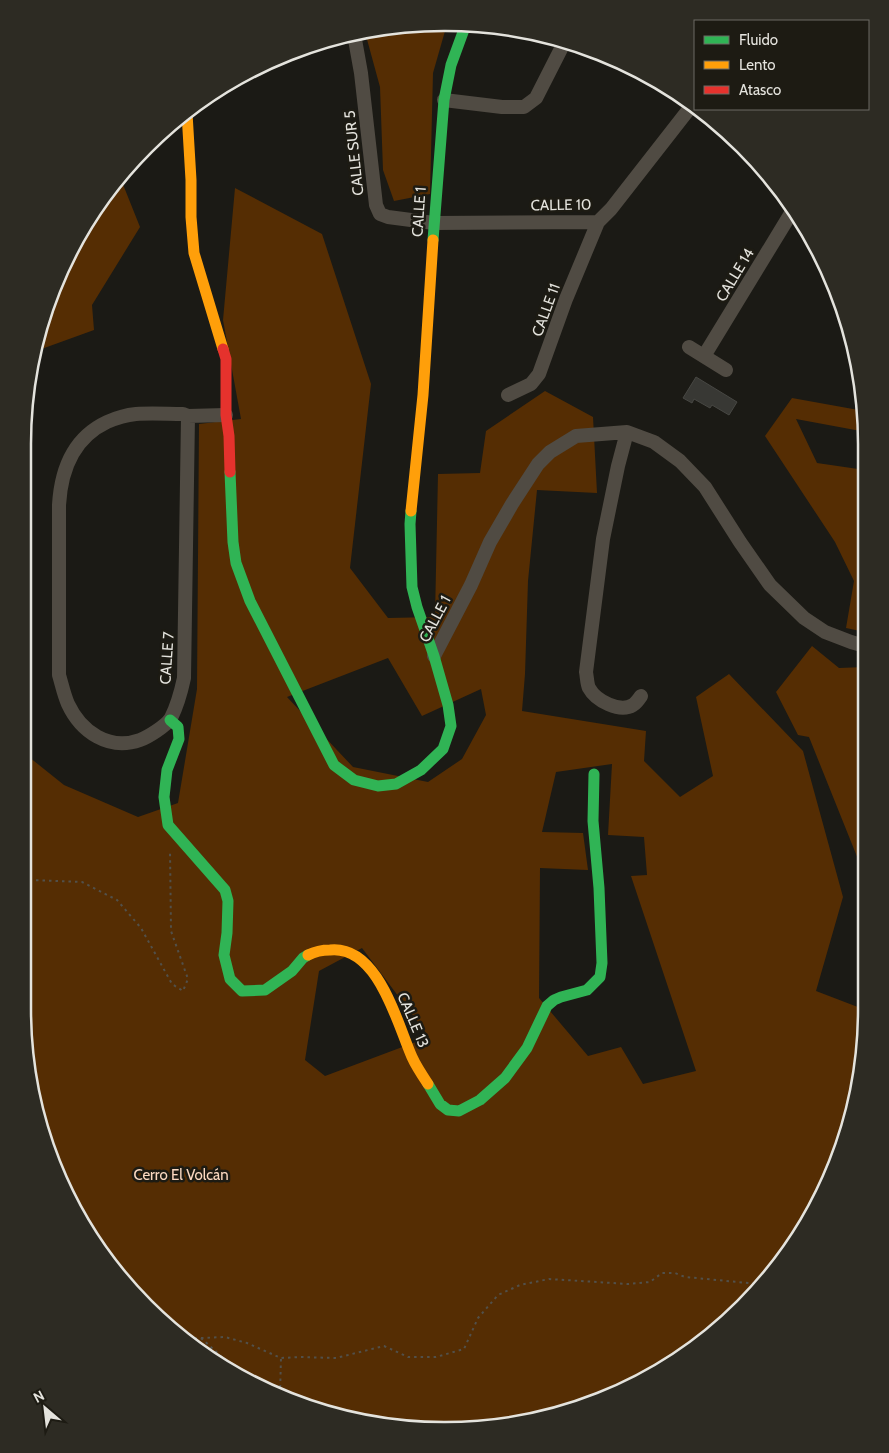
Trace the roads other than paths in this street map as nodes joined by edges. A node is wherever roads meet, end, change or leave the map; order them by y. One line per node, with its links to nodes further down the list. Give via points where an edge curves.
1 (463, 32): 4 (street, CALLE 1, via 451,65)
2 (355, 41): 9 (street, CALLE SUR 5, via 376,205 380,214 388,217)
3 (561, 48): 4 (street, via 536,98 524,107)
4 (444, 100): 9 (street, CALLE 1)
5 (688, 111): 8 (street, CALLE 10)
6 (188, 121): 15 (street, via 194,253 226,359)
7 (789, 217): 11 (street, CALLE 14)
8 (598, 222): 9 (street, CALLE 10); 13 (street, CALLE 11, via 539,374 531,384)
9 (434, 223): 18 (street, CALLE 1, via 423,394 410,524 412,587)
10 (690, 346): 11 (street)
11 (704, 356): 12 (street)
12 (726, 370)
13 (508, 395)
14 (188, 416): 15 (street); 20 (street, CALLE 7, via 184,678); 20 (street, via 135,414 118,417 88,433 70,458 59,496 59,675 69,706 92,734 121,744 147,738)
15 (226, 416): 18 (street, via 236,563 250,601 334,765 354,780 378,786 396,784 420,770 444,749 451,726)
16 (626, 432): 17 (street, CALLE 1, via 654,442 680,461 705,487 770,585 804,618 825,632); 18 (street, CALLE 1, via 576,436 550,452 538,464 490,542); 19 (street, via 603,539 586,672 589,688 608,704 621,708 634,705)
17 (858, 644)
18 (434, 656)
19 (641, 696)
20 (170, 720): 21 (street, CALLE 13, via 178,727 179,739 167,770 164,798 168,825 225,890 228,901 224,955 230,979 242,991 265,990 316,951 338,949 358,957 381,984 413,1059 440,1104 448,1110 459,1111 480,1100 505,1078 526,1048 547,1006 561,997 587,990 600,977)
21 (594, 774)

